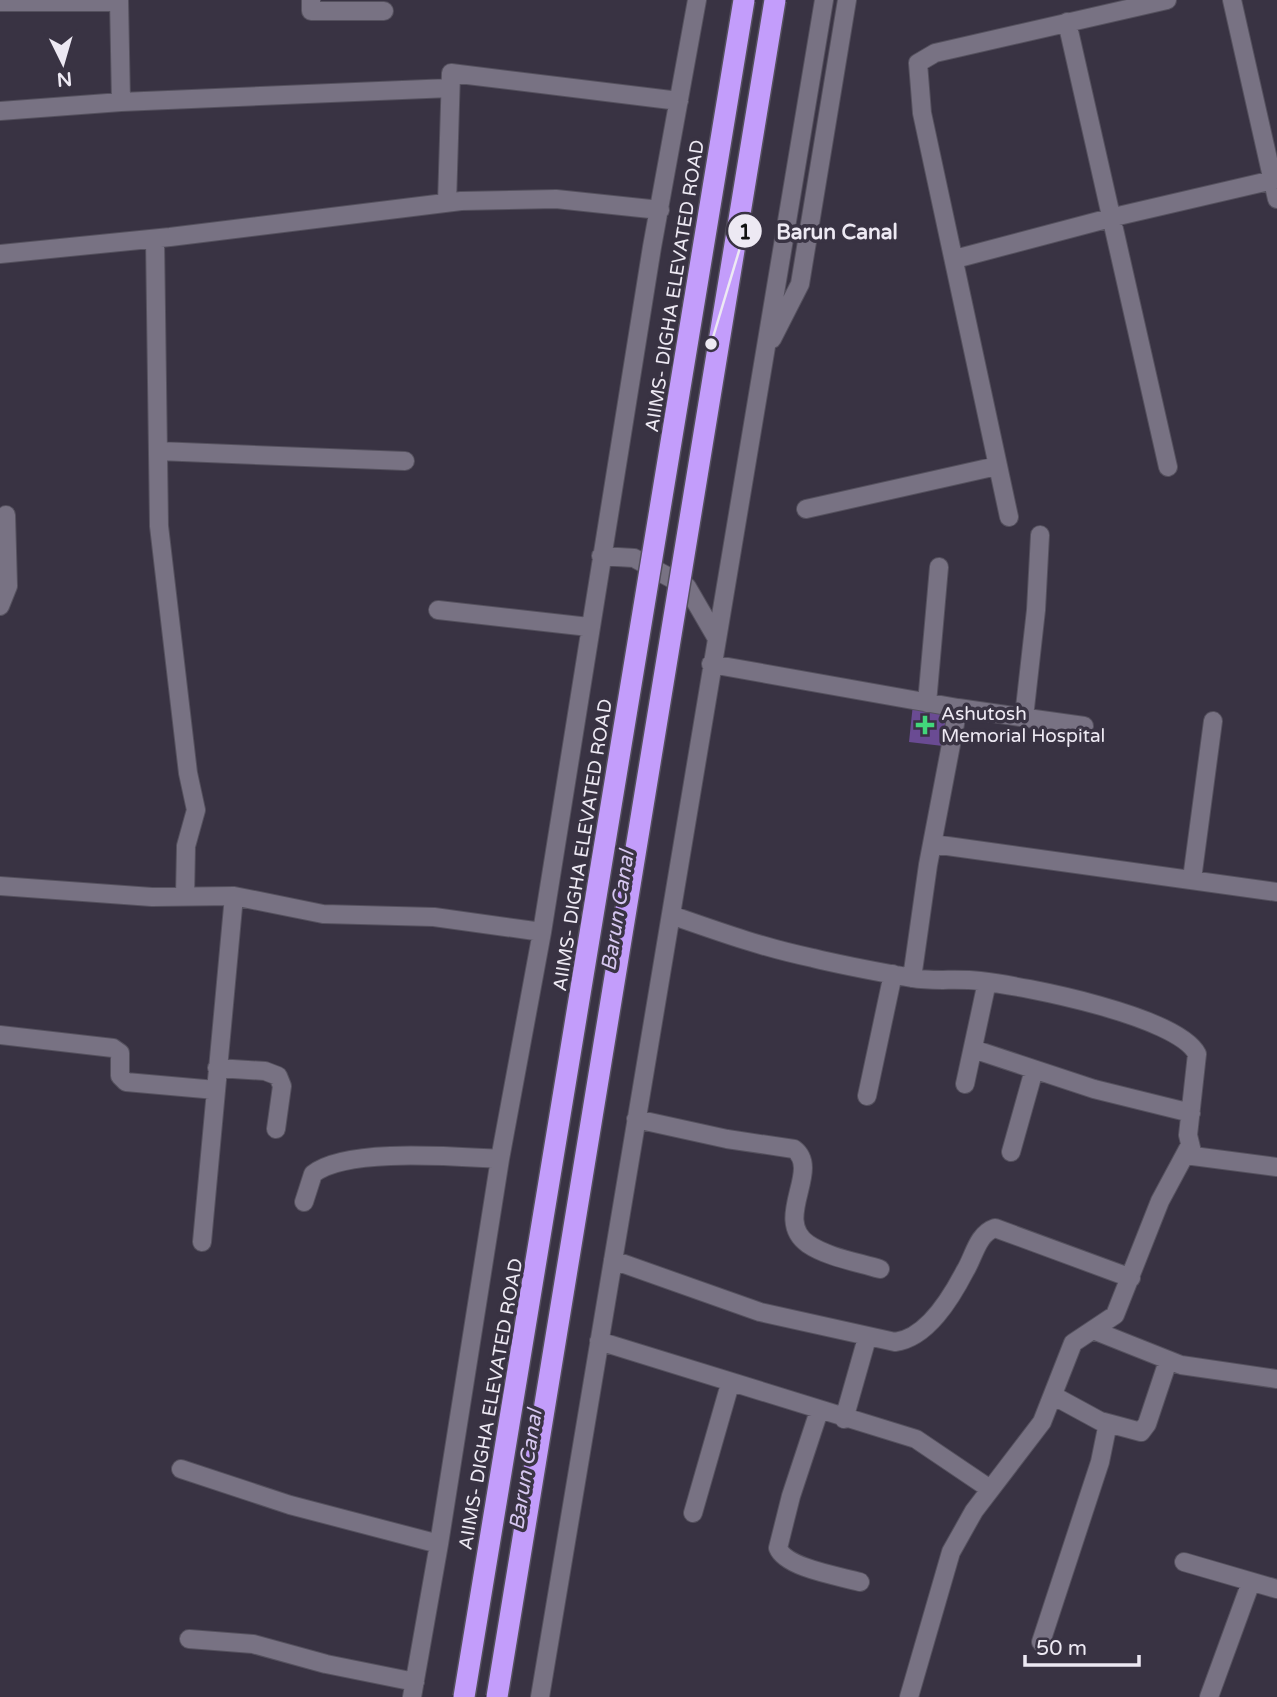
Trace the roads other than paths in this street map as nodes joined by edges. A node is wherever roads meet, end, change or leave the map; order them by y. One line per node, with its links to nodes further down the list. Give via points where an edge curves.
1 (311, 0): 11 (street, via 312,11)
2 (697, 0): 14 (street)
3 (744, 0): 97 (highway, AIIMS- DIGHA ELEVATED ROAD, bridge)
4 (775, 0): 98 (highway, bridge)
5 (824, 0): 25 (street)
6 (847, 0): 25 (street, via 800,284)
7 (1167, 0): 12 (street)
8 (1233, 0): 17 (street)
9 (119, 1): 10 (street); 15 (street)
10 (0, 2)
11 (384, 11)
12 (1067, 22): 21 (street); 24 (street, via 935,52 918,63 922,113)
13 (450, 88): 14 (street, via 451,73); 15 (street); 19 (street)
14 (678, 101): 20 (street)
15 (121, 102): 16 (street)
16 (0, 111)
17 (1275, 180): 18 (street); 21 (street)
18 (1277, 199)
19 (447, 203): 20 (street, via 556,199); 22 (street)
20 (660, 210): 34 (street)
21 (1114, 217): 24 (street); 29 (street)
22 (155, 239): 23 (street); 26 (street)
23 (0, 254)
24 (955, 260): 28 (street)
25 (764, 355): 39 (street)
26 (158, 451): 27 (street); 51 (street, via 160,541 196,810 186,846)
27 (405, 461)
28 (997, 466): 30 (street); 32 (street)
29 (1168, 467)
30 (806, 509)
31 (6, 515): 36 (street, via 8,586)
32 (1009, 517)
33 (1040, 535): 43 (street)
34 (601, 556): 38 (street); 39 (street, bridge, via 634,558 687,587)
35 (939, 567): 41 (street)
36 (0, 606)
37 (438, 610): 38 (street)
38 (589, 627): 53 (street)
39 (716, 637): 40 (street)
40 (711, 664): 41 (street); 52 (street)
41 (928, 703): 42 (street)
42 (958, 708): 43 (street); 46 (street)
43 (1024, 717): 45 (street)
44 (1213, 721): 47 (street)
45 (1084, 726)
46 (933, 844): 47 (street); 55 (street)
47 (1192, 879): 49 (street)
48 (0, 886): 51 (street)
49 (1277, 892)
50 (234, 896): 51 (street); 53 (street, via 323,914 434,917); 59 (street)
51 (185, 897)
52 (671, 915): 54 (street, via 812,958); 65 (street)
53 (542, 932): 69 (street)
54 (893, 974): 55 (street); 63 (street)
55 (912, 978): 56 (street)
56 (988, 982): 58 (street); 64 (street, via 1111,1010 1183,1038 1196,1054)
57 (0, 1035): 62 (street, via 113,1048 120,1053 120,1076 126,1082)
58 (973, 1049): 60 (street); 61 (street)
59 (217, 1068): 62 (street); 66 (street, via 278,1076 282,1086)
60 (1034, 1070): 64 (street); 68 (street)
61 (965, 1084)
62 (216, 1090): 72 (street)
63 (867, 1096)
64 (1191, 1113): 67 (street)
65 (636, 1119): 73 (street); 74 (street, via 794,1149 803,1170 794,1211 801,1238 817,1249)
66 (276, 1129)
67 (1189, 1147): 70 (street, via 1198,1158); 75 (street, via 1160,1201)
68 (1011, 1152)
69 (500, 1158): 71 (street, via 396,1157 338,1162 313,1174); 89 (street)
70 (1277, 1167)
71 (304, 1202)
72 (202, 1242)
73 (613, 1260): 77 (street, via 760,1312); 78 (street)
74 (880, 1269)
75 (1131, 1278): 76 (street, via 1115,1315); 77 (street, via 995,1228 982,1236 965,1272 927,1327 905,1341)
76 (1093, 1329): 79 (street); 82 (street, via 1067,1352)
77 (867, 1338): 84 (street)
78 (599, 1340): 81 (street); 99 (street)
79 (1168, 1361): 80 (street); 85 (street, via 1144,1430 1136,1433)
80 (1277, 1379)
81 (730, 1384): 83 (street); 88 (street)
82 (1054, 1396): 85 (street); 87 (street, via 1031,1438)
83 (819, 1411): 84 (street); 92 (street, via 778,1548 792,1563)
84 (844, 1419): 87 (street, via 916,1439)
85 (1108, 1423): 95 (street, via 1100,1462)
86 (181, 1469): 89 (street, via 290,1505)
87 (990, 1489): 100 (street, via 951,1552)
88 (693, 1513)
89 (439, 1544): 96 (street)
90 (1184, 1562): 91 (street)
91 (1251, 1581): 93 (street); 101 (street)
92 (860, 1582)
93 (1277, 1589)
94 (190, 1639): 96 (street, via 253,1644)
95 (1041, 1642)
96 (413, 1689)
97 (464, 1697)
98 (497, 1697)
99 (540, 1697)
100 (909, 1697)
101 (1209, 1697)

